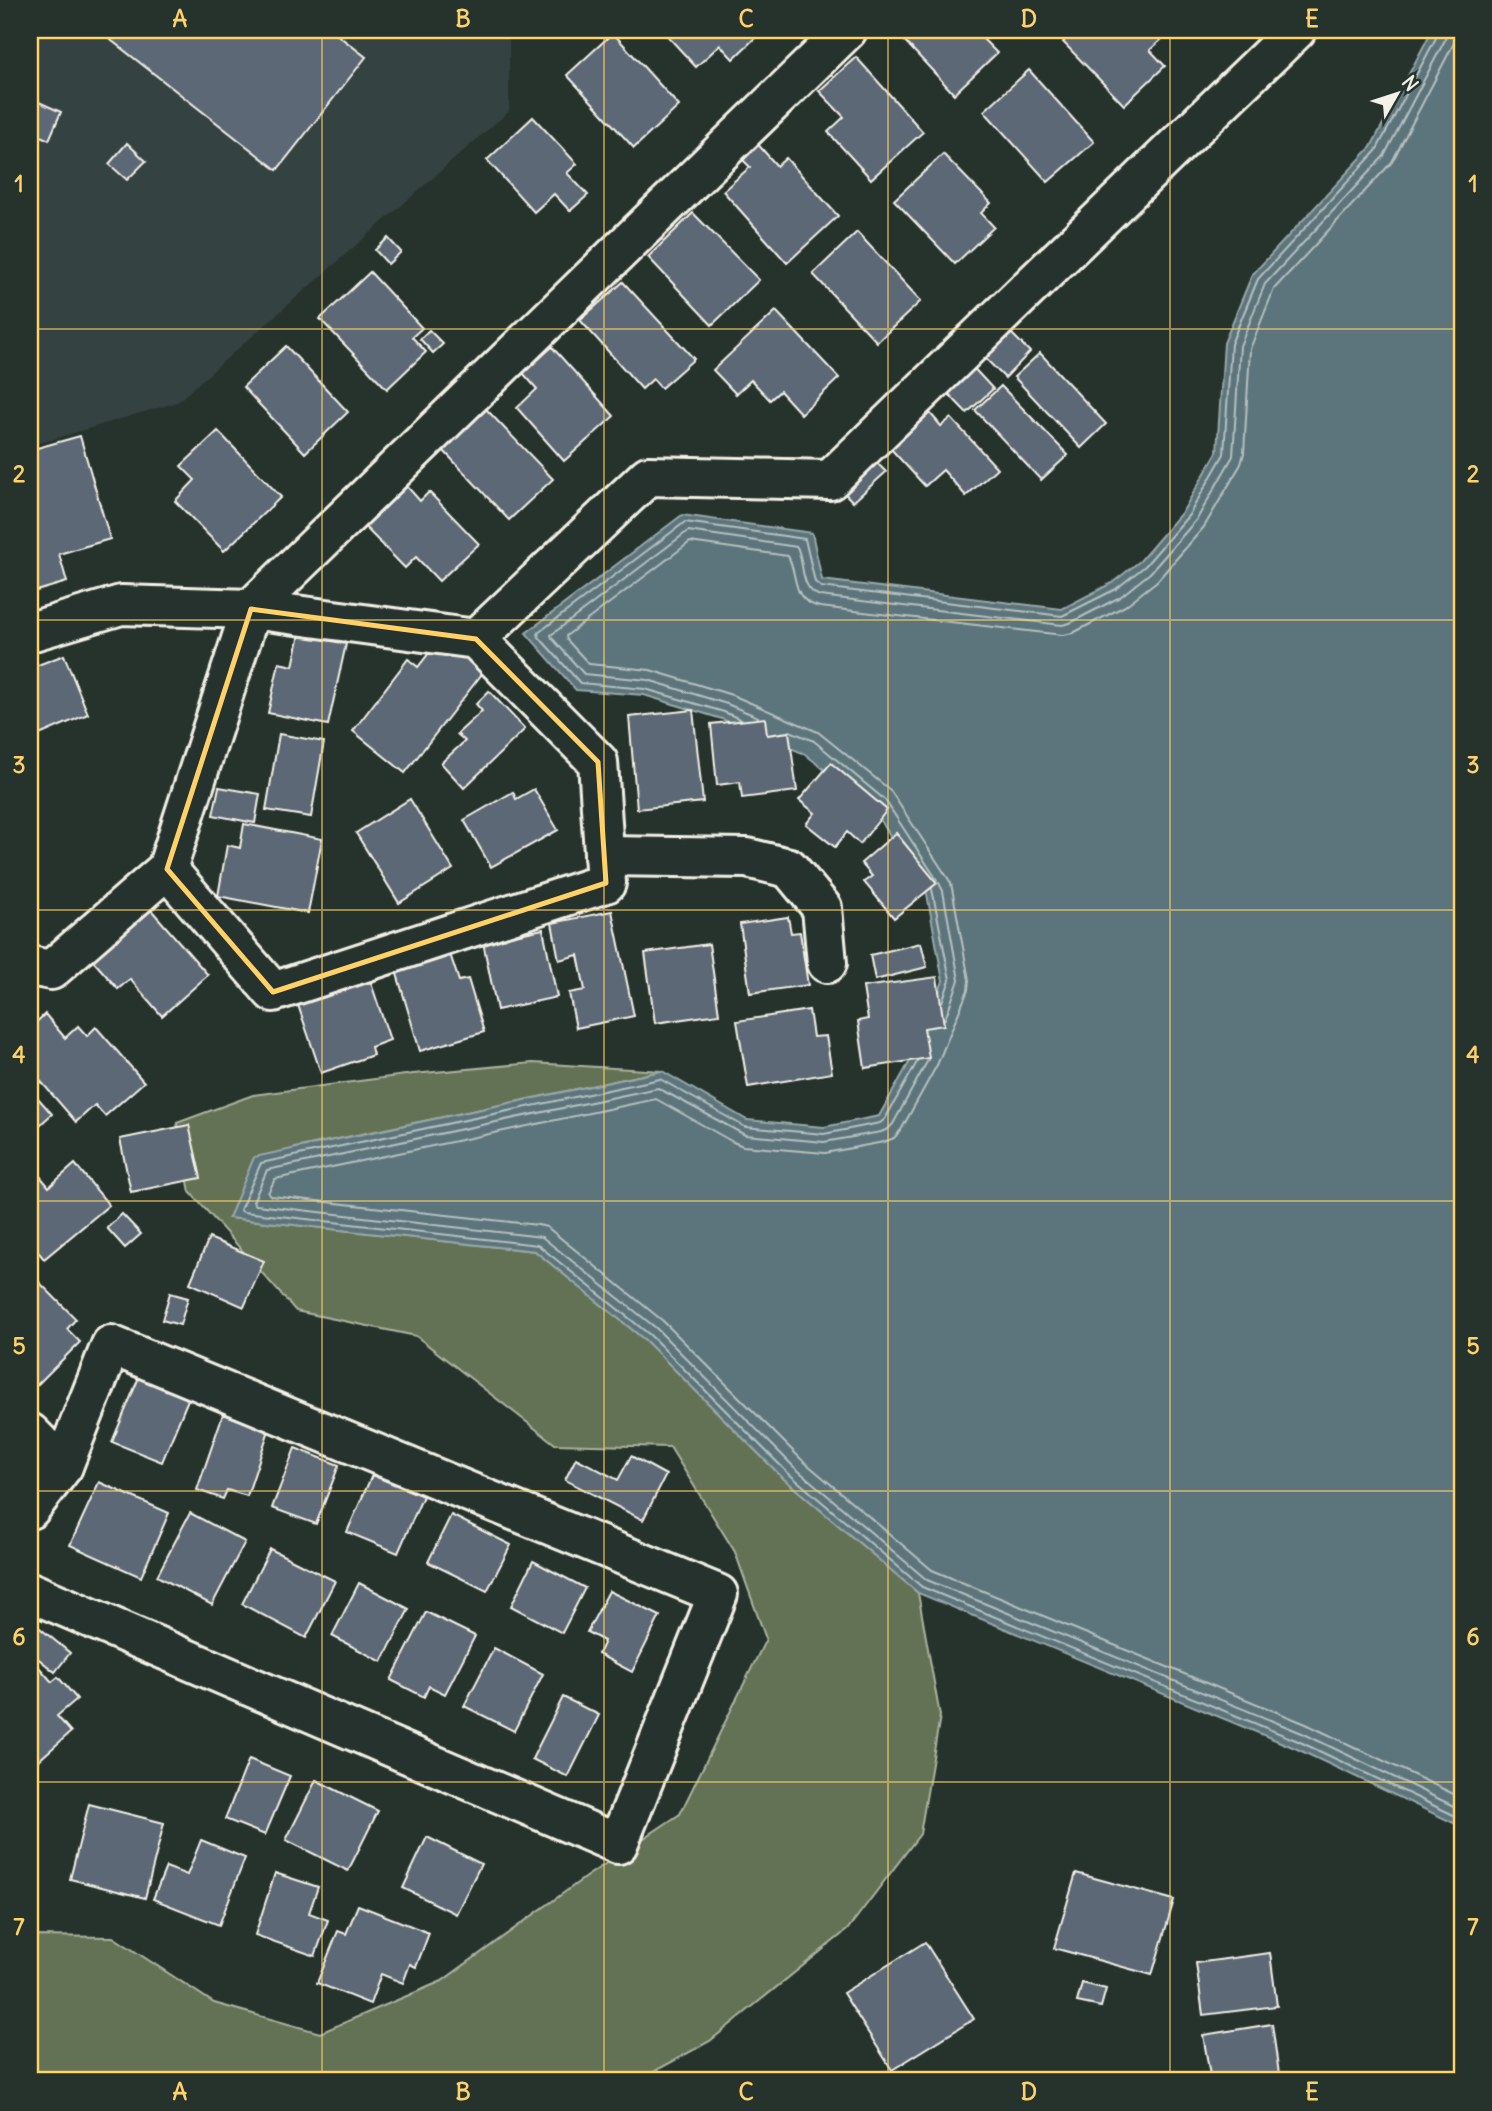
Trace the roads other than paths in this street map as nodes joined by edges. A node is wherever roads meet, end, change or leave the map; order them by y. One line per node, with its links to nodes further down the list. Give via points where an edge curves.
1 (847, 30): 3 (street)
2 (1296, 30): 5 (street, via 830,480 648,477)
3 (251, 609): 4 (street, via 121,605); 5 (street); 7 (street)
4 (30, 632)
5 (476, 639): 6 (street, via 598,762)
6 (604, 856): 7 (street, via 606,883 274,992); 8 (street, via 747,858 789,868 822,908)
7 (167, 869): 9 (street, via 51,970)
8 (827, 963)
9 (30, 966)
10 (30, 1433): 11 (street)
11 (63, 1466): 12 (street); 13 (street, via 111,1345 718,1594 618,1844)
12 (30, 1509)
13 (30, 1592)

